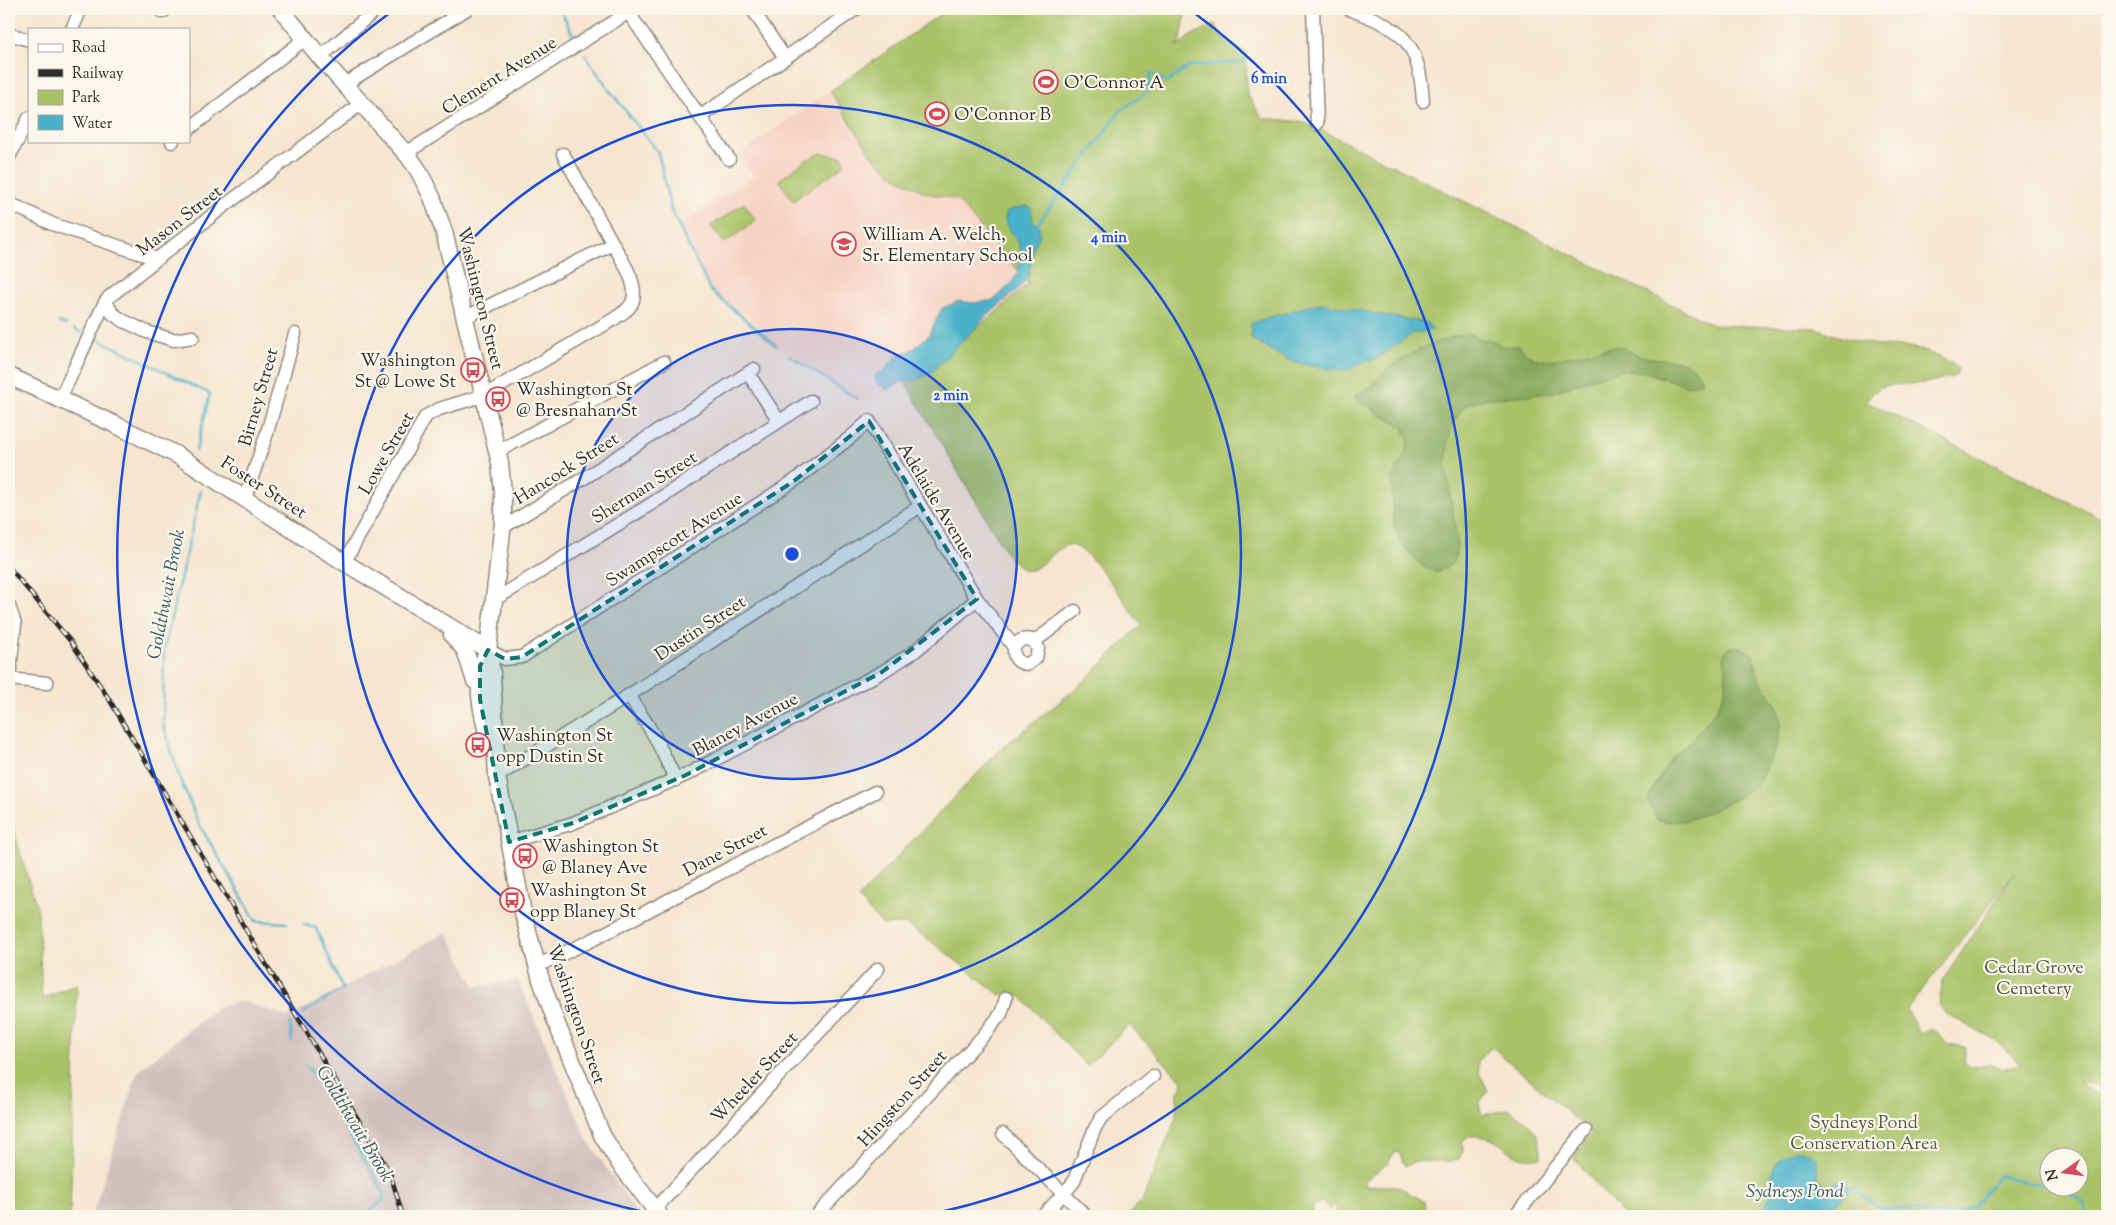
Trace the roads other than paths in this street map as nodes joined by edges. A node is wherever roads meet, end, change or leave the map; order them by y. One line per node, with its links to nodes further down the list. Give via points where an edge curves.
1 (81, 9): 10 (street)
2 (281, 9): 12 (main road, Washington Street)
3 (377, 9): 14 (street)
4 (467, 9): 16 (street)
5 (752, 9): 15 (street)
6 (856, 9): 15 (street)
7 (1313, 9): 21 (street)
8 (1349, 9): 17 (street, via 1381,22 1405,38 1416,54)
9 (629, 10): 19 (street); 23 (street, Clement Avenue)
10 (72, 28)
11 (9, 34): 13 (street)
12 (305, 39): 14 (main road, Washington Street); 22 (street)
13 (28, 40)
14 (320, 57): 16 (main road, Washington Street)
15 (785, 58): 19 (street)
16 (345, 84): 18 (main road, Washington Street)
17 (1423, 101)
18 (362, 103): 23 (main road, Washington Street); 29 (street, Mason Street)
19 (700, 116): 26 (street)
20 (28, 120): 25 (street)
21 (1317, 124)
22 (190, 128)
23 (406, 153): 31 (main road, Washington Street, via 425,183 441,221)
24 (563, 154): 28 (street)
25 (9, 157)
26 (729, 159)
27 (9, 204): 29 (street, via 52,224)
28 (613, 244): 31 (street); 36 (street, Lowe Street, via 633,289 634,299 630,306 614,319)
29 (158, 259): 30 (street, Mason Street)
30 (106, 301): 33 (street, via 112,313 147,332 174,340); 37 (street, Mason Street)
31 (466, 317): 36 (main road, Washington Street)
32 (295, 334): 42 (street, Birney Street)
33 (193, 337)
34 (664, 362): 41 (street)
35 (9, 376): 37 (main road, Foster Street)
36 (485, 395): 41 (main road, Washington Street); 45 (street, Lowe Street, via 426,416)
37 (60, 399): 42 (main road, Foster Street, via 177,455)
38 (811, 400): 39 (street, Sherman Street)
39 (779, 420): 44 (street, Hancock Street, via 751,371); 46 (street, Sherman Street, via 648,506)
40 (869, 421): 43 (street, Adelaide Avenue); 53 (street, Swampscott Avenue, via 794,481 522,657 505,659)
41 (498, 452): 44 (main road, Washington Street, via 503,486)
42 (245, 498): 45 (main road, Foster Street)
43 (919, 507): 47 (street, Adelaide Avenue); 56 (street, Dustin Street)
44 (502, 528): 46 (main road, Washington Street)
45 (345, 561): 50 (main road, Foster Street)
46 (494, 600): 53 (main road, Washington Street)
47 (977, 600): 52 (street, Adelaide Avenue); 59 (street, Blaney Avenue, via 914,652 882,672)
48 (9, 606): 54 (street, via 14,624)
49 (1075, 611): 51 (street)
50 (438, 621): 53 (main road, Foster Street); 57 (main road, via 465,650)
51 (1034, 642): 52 (street, via 1024,638); 52 (street, via 1038,648 1036,658 1028,664 1017,661)
52 (1014, 647)
53 (488, 650): 57 (main road, Washington Street, via 480,666); 58 (main road, Washington Street)
54 (9, 679): 55 (street)
55 (48, 682)
56 (629, 695): 58 (street, Dustin Street); 59 (street)
57 (480, 700): 58 (main road, Washington Street)
58 (497, 776): 61 (main road, Washington Street)
59 (676, 780): 61 (street, Blaney Avenue, via 573,823)
60 (875, 792): 62 (street, Dane Street)
61 (509, 842): 62 (main road, Washington Street)
62 (537, 966): 69 (main road, Washington Street, via 602,1135)
63 (878, 968): 69 (street, Wheeler Street)
64 (1006, 998): 70 (street, Hingston Street, via 1001,1014 989,1029)
65 (1153, 1076): 68 (street, via 1101,1118 1073,1183)
66 (1586, 1130): 73 (street)
67 (1003, 1134): 68 (street)
68 (1063, 1194): 71 (street); 72 (street)
69 (658, 1213)
70 (816, 1216)
71 (1042, 1216)
72 (1086, 1216)
73 (1515, 1216)

